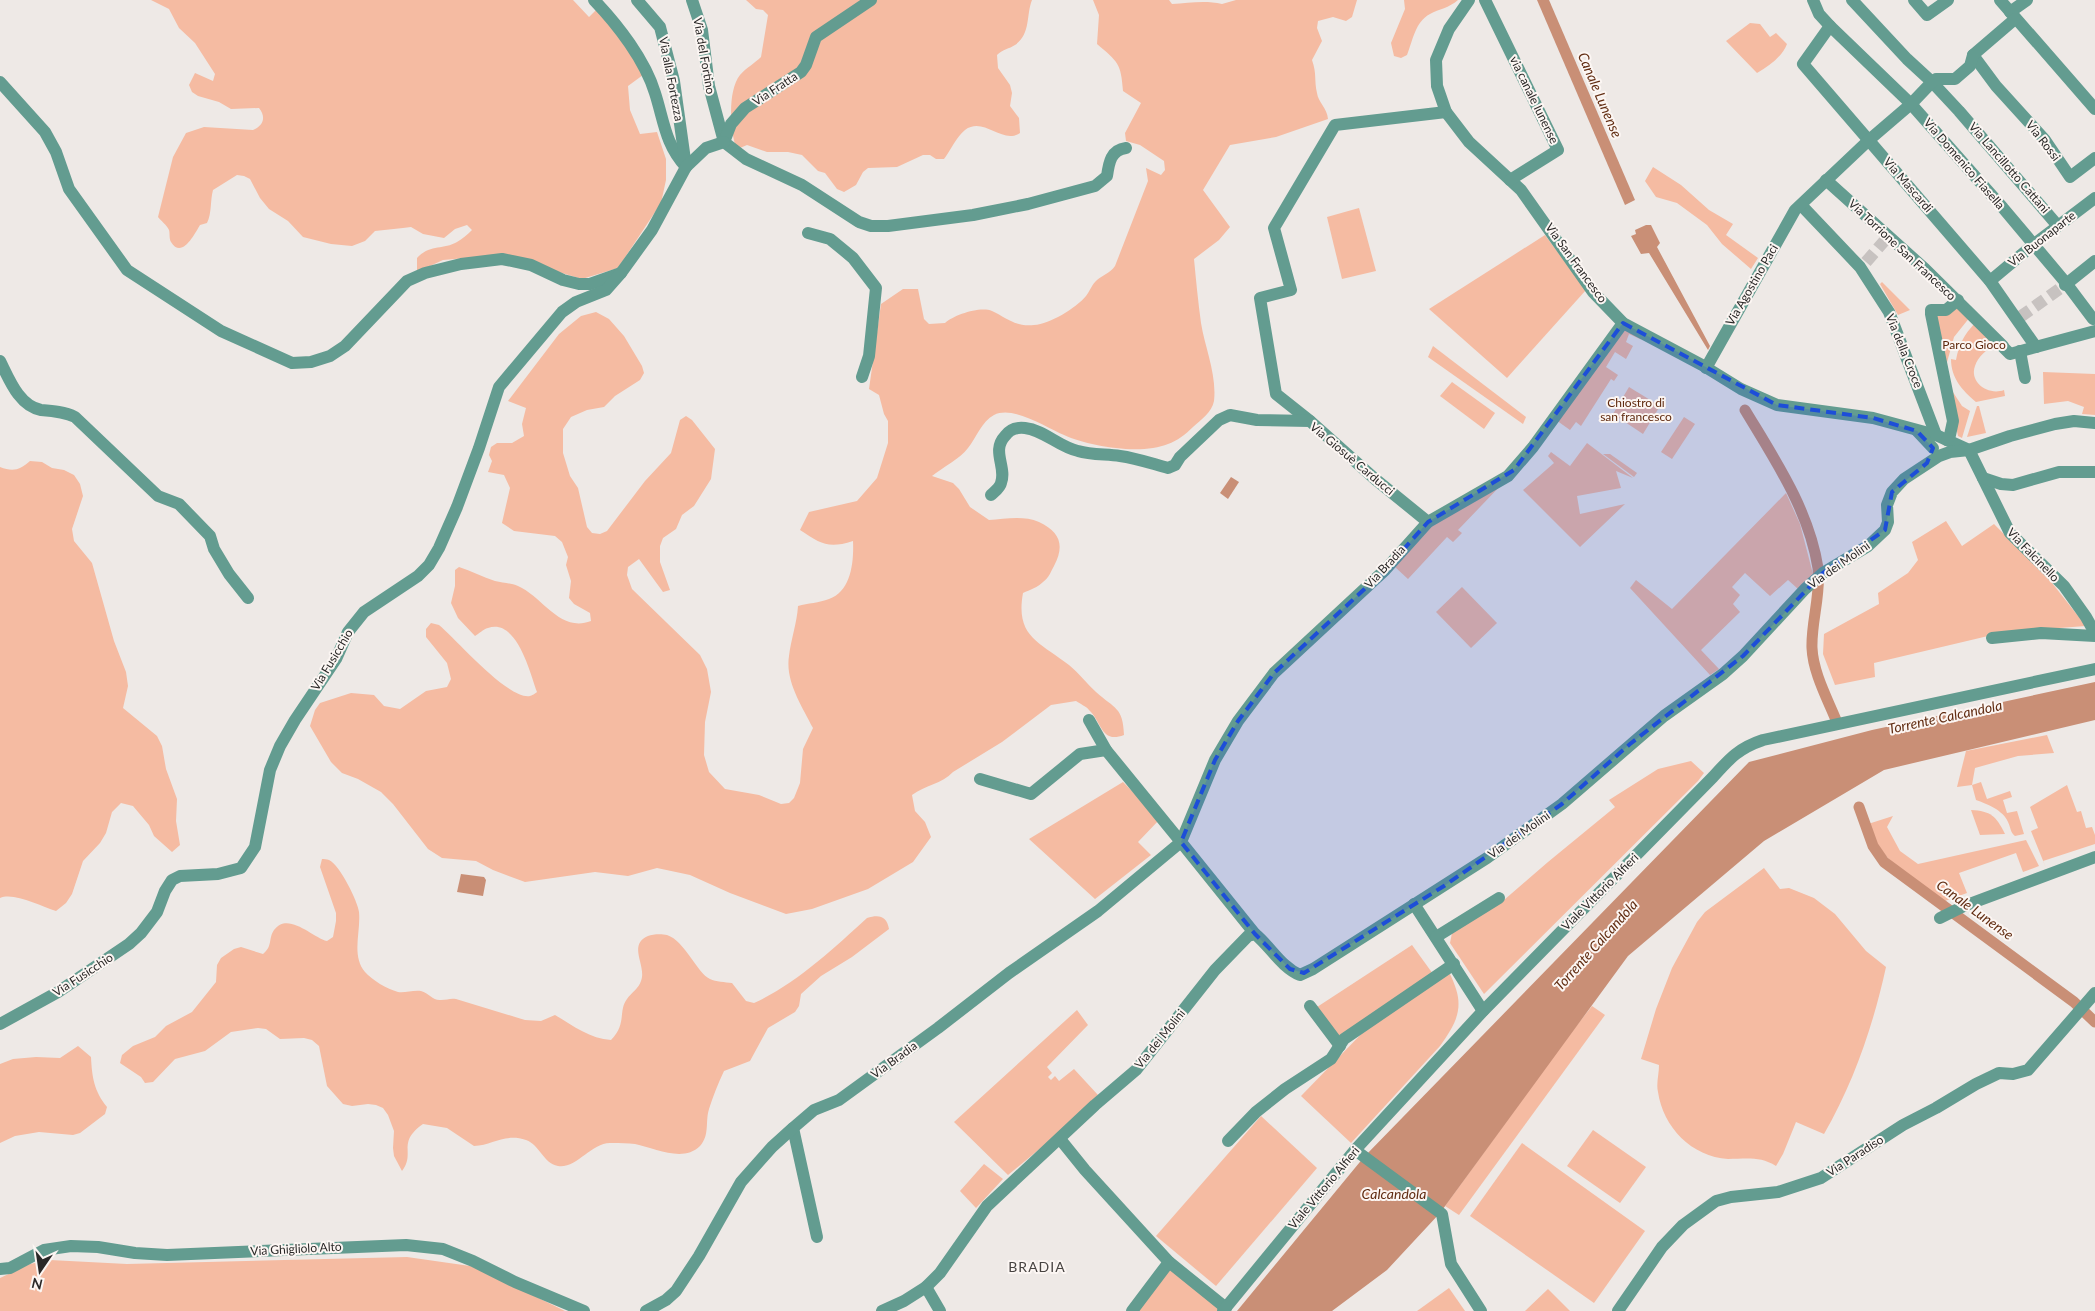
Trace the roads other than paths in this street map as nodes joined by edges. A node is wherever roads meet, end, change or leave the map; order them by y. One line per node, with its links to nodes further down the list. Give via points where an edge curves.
1 (594, 0): 25 (street, via 633,47 655,92 674,154)
2 (637, 0): 25 (street, Via alla Fortezza, via 660,26 674,81)
3 (692, 0): 22 (street, Via del Fortino, via 702,30 709,86)
4 (871, 0): 22 (street, Via Fratta, via 816,37 806,65 800,72 745,108 731,124)
5 (1469, 0): 20 (street, Via San Francesco, via 1449,29 1436,60 1437,86)
6 (1486, 0): 26 (street, via canale lunense, via 1558,150)
7 (1813, 0): 14 (street, Via Domenico Fiasella)
8 (1852, 0): 17 (street, via 1907,60)
9 (1914, 0): 10 (street, via 1927,15)
10 (1948, 0)
11 (2000, 0): 13 (street)
12 (2026, 0): 13 (street)
13 (2012, 16): 15 (street); 19 (street)
14 (1826, 22): 18 (street, Via Domenico Fiasella); 21 (street, Via Mascardi, via 1803,64)
15 (1974, 54): 17 (street, via 1970,66 1955,79); 24 (street, Via Rossi, via 2045,140 2070,177)
16 (0, 82): 34 (street, via 45,132 69,189 128,270 220,331 292,363 330,356 345,346 407,280 425,273 502,259 578,284 590,284)
17 (1932, 82): 18 (street); 30 (street, Via Lancillotto Cattani)
18 (1911, 104): 21 (street); 32 (street, Via Domenico Fiasella)
19 (2095, 109)
20 (1446, 112): 26 (street, Via San Francesco, via 1469,142); 46 (street, via 1335,125 1274,228 1291,290 1260,298 1276,394)
21 (1869, 140): 27 (street); 35 (street, Via Mascardi)
22 (724, 142): 23 (street, via 746,159 802,185 859,222 871,226 973,215 1095,186 1107,176 1114,153); 25 (street, via 706,148)
23 (1126, 148)
24 (2095, 158)
25 (686, 167): 34 (street, via 652,230)
26 (1510, 180): 39 (street, Via San Francesco, via 1537,210 1593,292)
27 (1826, 180): 29 (street); 37 (street, Via Torrione San Francesco)
28 (2095, 198): 30 (street, Via Buonaparte)
29 (1802, 206): 43 (street, Via Agostino Paci, via 1795,210); 49 (street, Via della Croce, via 1860,267 1889,312)
30 (2058, 226): 32 (street, Via Buonaparte)
31 (808, 232): 44 (street, via 830,239 853,258 876,288 869,356)
32 (2033, 245): 35 (street, Via Buonaparte); 36 (street, Via Domenico Fiasella)
33 (2095, 261): 36 (street)
34 (621, 273): 76 (street, Via Fusicchio, via 606,290 576,302 562,312 499,387 457,507 429,565 364,612 348,632 336,659 280,746 270,770 255,847 241,868 218,874 180,876 172,880 157,912 129,944 58,992)
35 (1990, 281): 40 (street, Via Mascardi)
36 (2065, 284): 38 (street, Via Domenico Fiasella)
37 (1958, 300): 41 (street, Via Torrione San Francesco, via 2010,354); 49 (street, via 1946,310 1931,310 1953,421 1950,435)
38 (2094, 322): 40 (street, Via Torrione San Francesco)
39 (1623, 323): 43 (street, Via San Francesco); 57 (street, Via Bradia, via 1514,470)
40 (2036, 347): 41 (street, Via Torrione San Francesco)
41 (2020, 351): 45 (street)
42 (0, 361): 58 (street, via 24,401 38,409 75,417 158,496 179,504 212,538 214,549 229,574)
43 (1706, 368): 48 (street, Via San Francesco, via 1777,405 1873,418)
44 (862, 377)
45 (2025, 378)
46 (1310, 421): 56 (street, Via Giosuè Carducci, via 1257,420 1230,415 1219,420 1175,465 1168,468 1122,456 1078,452 1034,430 1013,429 999,444 1001,485); 57 (street, Via Giosuè Carducci)
47 (2095, 423): 50 (street, Via dei Molini, via 2074,421)
48 (1917, 430): 49 (street, Via San Francesco); 51 (street)
49 (1941, 438): 51 (street); 52 (street)
50 (1988, 442): 52 (street, Via dei Molini); 55 (street, via 1982,456)
51 (1933, 448): 53 (street)
52 (1968, 450): 53 (street, Via dei Molini, via 1950,452); 55 (street, Via Falcinello)
53 (1927, 464): 68 (street, Via dei Molini, via 1904,479 1892,492 1887,505 1885,530 1868,546 1805,589 1723,674 1664,716 1562,804 1487,858)
54 (2095, 472): 55 (street, via 2060,472 2013,485 2001,484)
55 (1981, 475): 59 (street, Via Falcinello, via 2010,533 2064,586)
56 (991, 495)
57 (1428, 522): 65 (street, Via Bradia, via 1385,570 1274,673 1238,721 1211,768)
58 (248, 598)
59 (2095, 635): 60 (street, via 2041,633)
60 (1992, 638)
61 (2095, 669): 75 (street, Viale Vittorio Alfieri, via 1746,746 1732,756)
62 (1089, 720): 63 (street)
63 (1106, 750): 64 (street, via 1080,754 1031,794); 65 (street)
64 (980, 779)
65 (1181, 842): 70 (street); 78 (street, Via Bradia, via 1098,911 1009,973 840,1100 814,1110)
66 (2095, 857): 69 (street)
67 (1498, 898): 71 (street)
68 (1414, 904): 70 (street, Via dei Molini, via 1300,975); 71 (street)
69 (1940, 918)
70 (1255, 934): 79 (street, Via dei Molini, via 1248,936 1216,970 1136,1070)
71 (1436, 938): 72 (street)
72 (1454, 964): 75 (street); 77 (street, via 1344,1039)
73 (2091, 998): 93 (street, Via Paradiso, via 2028,1070 2014,1074 1999,1073 1976,1084 1903,1125 1821,1178 1778,1192 1716,1201 1683,1225 1662,1247)
74 (1310, 1006): 77 (street)
75 (1483, 1011): 81 (street, Viale Vittorio Alfieri)
76 (0, 1024)
77 (1340, 1046): 80 (street, via 1331,1060 1285,1089 1256,1112)
78 (793, 1128): 82 (street); 88 (street, Via Bradia, via 741,1182 676,1291)
79 (1060, 1139): 83 (street); 85 (street, Via dei Molini, via 987,1206 940,1273)
80 (1228, 1141)
81 (1355, 1150): 86 (street, Viale Vittorio Alfieri); 92 (street, via 1442,1214 1451,1264)
82 (817, 1237)
83 (1169, 1262): 86 (street); 91 (street)
84 (0, 1269): 87 (street, Via Ghigliolo Alto, via 10,1268 44,1250 71,1246 98,1246 136,1254 167,1255 406,1245 443,1249)
85 (926, 1287): 89 (street, Via dei Molini); 90 (street)
86 (1224, 1310)
87 (584, 1311)
88 (646, 1311)
89 (882, 1311)
90 (940, 1311)
91 (1132, 1311)
92 (1481, 1311)
93 (1618, 1311)

